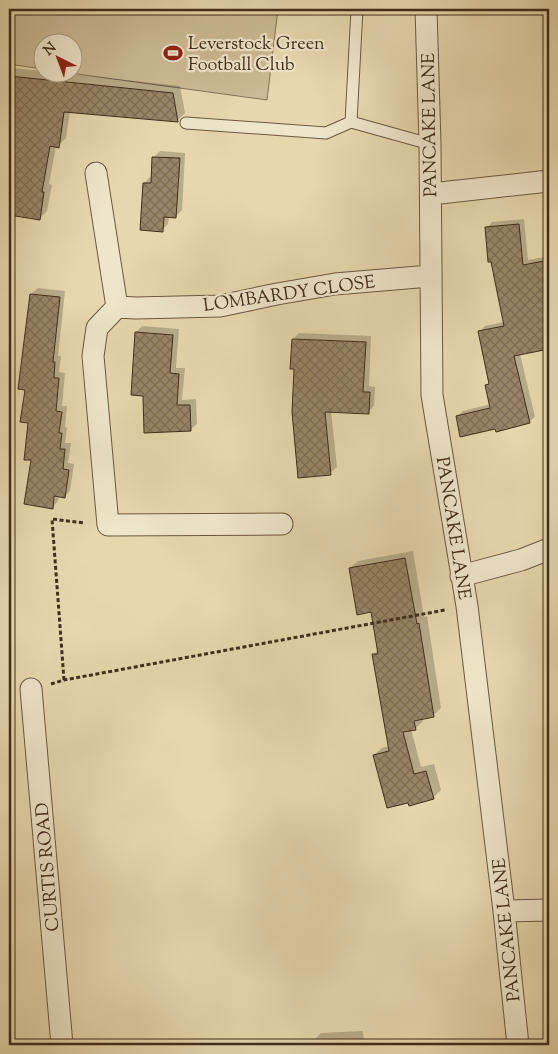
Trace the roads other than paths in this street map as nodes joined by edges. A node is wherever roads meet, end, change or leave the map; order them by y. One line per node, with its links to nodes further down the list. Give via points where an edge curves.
1 (357, 9): 3 (lane)
2 (426, 9): 5 (street, PANCAKE LANE)
3 (351, 122): 4 (lane, via 326,133); 5 (lane)
4 (186, 123)
5 (430, 144): 8 (street, PANCAKE LANE)
6 (96, 173): 10 (street)
7 (549, 181): 8 (street)
8 (431, 194): 9 (street, PANCAKE LANE)
9 (430, 276): 10 (street, LOMBARDY CLOSE, via 335,284 220,306); 13 (street, PANCAKE LANE, via 432,395)
10 (117, 307): 11 (street, via 97,328 93,356 108,525)
11 (282, 524)
12 (549, 549): 13 (street)
13 (462, 576): 15 (street, PANCAKE LANE)
14 (31, 689): 17 (street, CURTIS ROAD)
15 (504, 910): 16 (street); 18 (street, PANCAKE LANE)
16 (549, 911)
17 (62, 1045)
18 (518, 1045)

